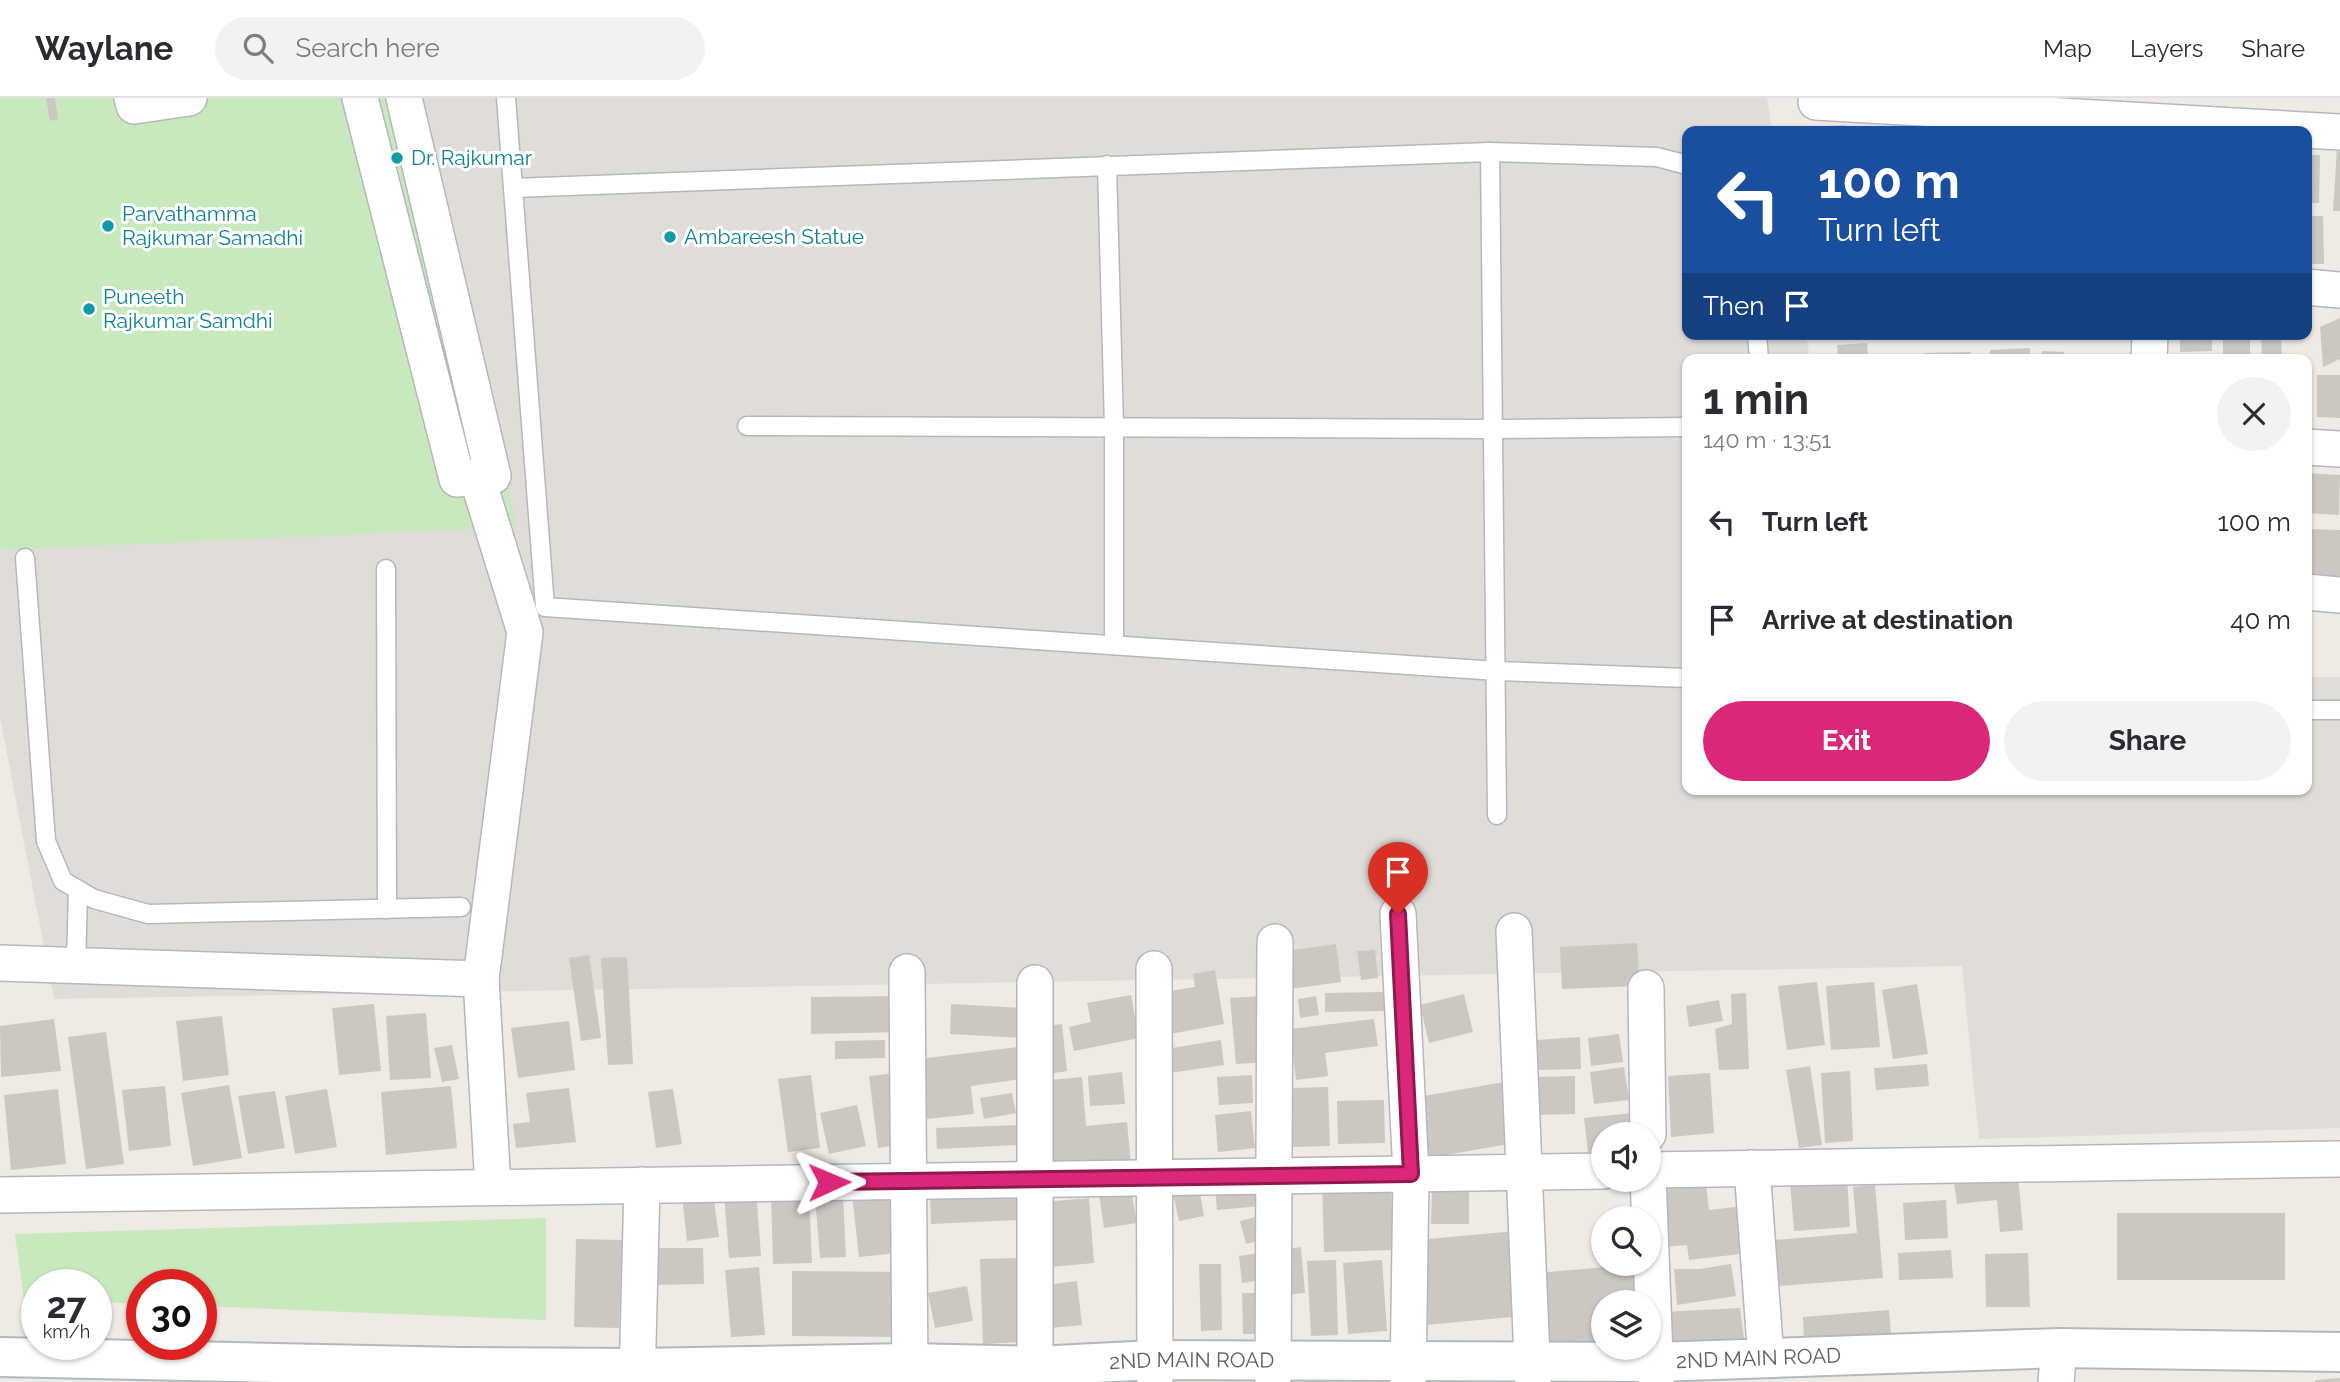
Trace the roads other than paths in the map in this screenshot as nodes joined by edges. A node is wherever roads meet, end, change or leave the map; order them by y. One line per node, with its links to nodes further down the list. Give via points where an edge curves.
1 (132, 98): 2 (street, via 134,106)
2 (189, 98)
3 (360, 98): 23 (street, via 457,479)
4 (404, 98): 23 (street, via 493,476)
5 (506, 98): 14 (lane)
6 (1816, 102): 7 (street)
7 (2159, 117): 8 (street)
8 (2268, 126)
9 (2312, 130): 10 (street)
10 (2340, 132)
11 (1490, 152): 12 (lane, via 1657,157); 13 (lane); 20 (lane)
12 (1682, 163)
13 (1107, 165): 14 (lane); 18 (lane)
14 (513, 188): 28 (lane, via 545,607)
15 (2312, 288): 16 (street)
16 (2340, 290)
17 (747, 426): 18 (lane)
18 (1114, 427): 20 (lane); 28 (lane)
19 (1682, 427): 20 (lane)
20 (1494, 429): 29 (lane)
21 (2312, 447): 22 (street)
22 (2340, 449)
23 (477, 477): 44 (street, via 525,632)
24 (24, 558): 34 (lane, via 46,841 63,881)
25 (386, 569): 36 (lane)
26 (2312, 593): 27 (street)
27 (2340, 595)
28 (1114, 645): 29 (lane)
29 (1497, 671): 30 (lane); 33 (lane)
30 (1682, 678)
31 (2312, 710): 32 (lane)
32 (2340, 710)
33 (1497, 816)
34 (78, 890): 36 (lane, via 148,914); 41 (lane)
35 (461, 907): 36 (lane)
36 (387, 909)
37 (1398, 914): 53 (street)
38 (1514, 931): 52 (street)
39 (1275, 942): 54 (street)
40 (0, 963): 41 (street)
41 (76, 966): 44 (street)
42 (1154, 969): 55 (street)
43 (907, 972): 57 (street)
44 (481, 979): 59 (street)
45 (1035, 983): 56 (street)
46 (1646, 988): 47 (street)
47 (1648, 1122)
48 (2340, 1159): 49 (street)
49 (1752, 1168): 50 (street); 64 (street)
50 (1661, 1170)
51 (1591, 1171): 52 (street)
52 (1525, 1172): 53 (street); 69 (street)
53 (1411, 1174): 54 (street); 68 (street)
54 (1273, 1176): 55 (street); 67 (street)
55 (1155, 1177): 56 (street); 66 (street)
56 (1035, 1179): 57 (street); 72 (street)
57 (909, 1181): 58 (street); 71 (street)
58 (642, 1185): 59 (street); 74 (street)
59 (493, 1187): 61 (street)
60 (1649, 1192): 70 (street)
61 (0, 1195)
62 (2340, 1352): 65 (street, 2ND MAIN ROAD)
63 (0, 1357): 73 (street, 2ND MAIN ROAD)
64 (1766, 1359): 65 (street, 2ND MAIN ROAD); 70 (street, 2ND MAIN ROAD)
65 (2058, 1365)
66 (1155, 1371): 67 (street, 2ND MAIN ROAD); 72 (street, 2ND MAIN ROAD)
67 (1273, 1371): 68 (street, 2ND MAIN ROAD)
68 (1408, 1371): 69 (street, 2ND MAIN ROAD)
69 (1533, 1372): 70 (street, 2ND MAIN ROAD)
70 (1656, 1372)
71 (910, 1373): 72 (street, 2ND MAIN ROAD); 74 (street, 2ND MAIN ROAD)
72 (1035, 1374)
73 (460, 1375): 74 (street, 2ND MAIN ROAD)
74 (637, 1375)

